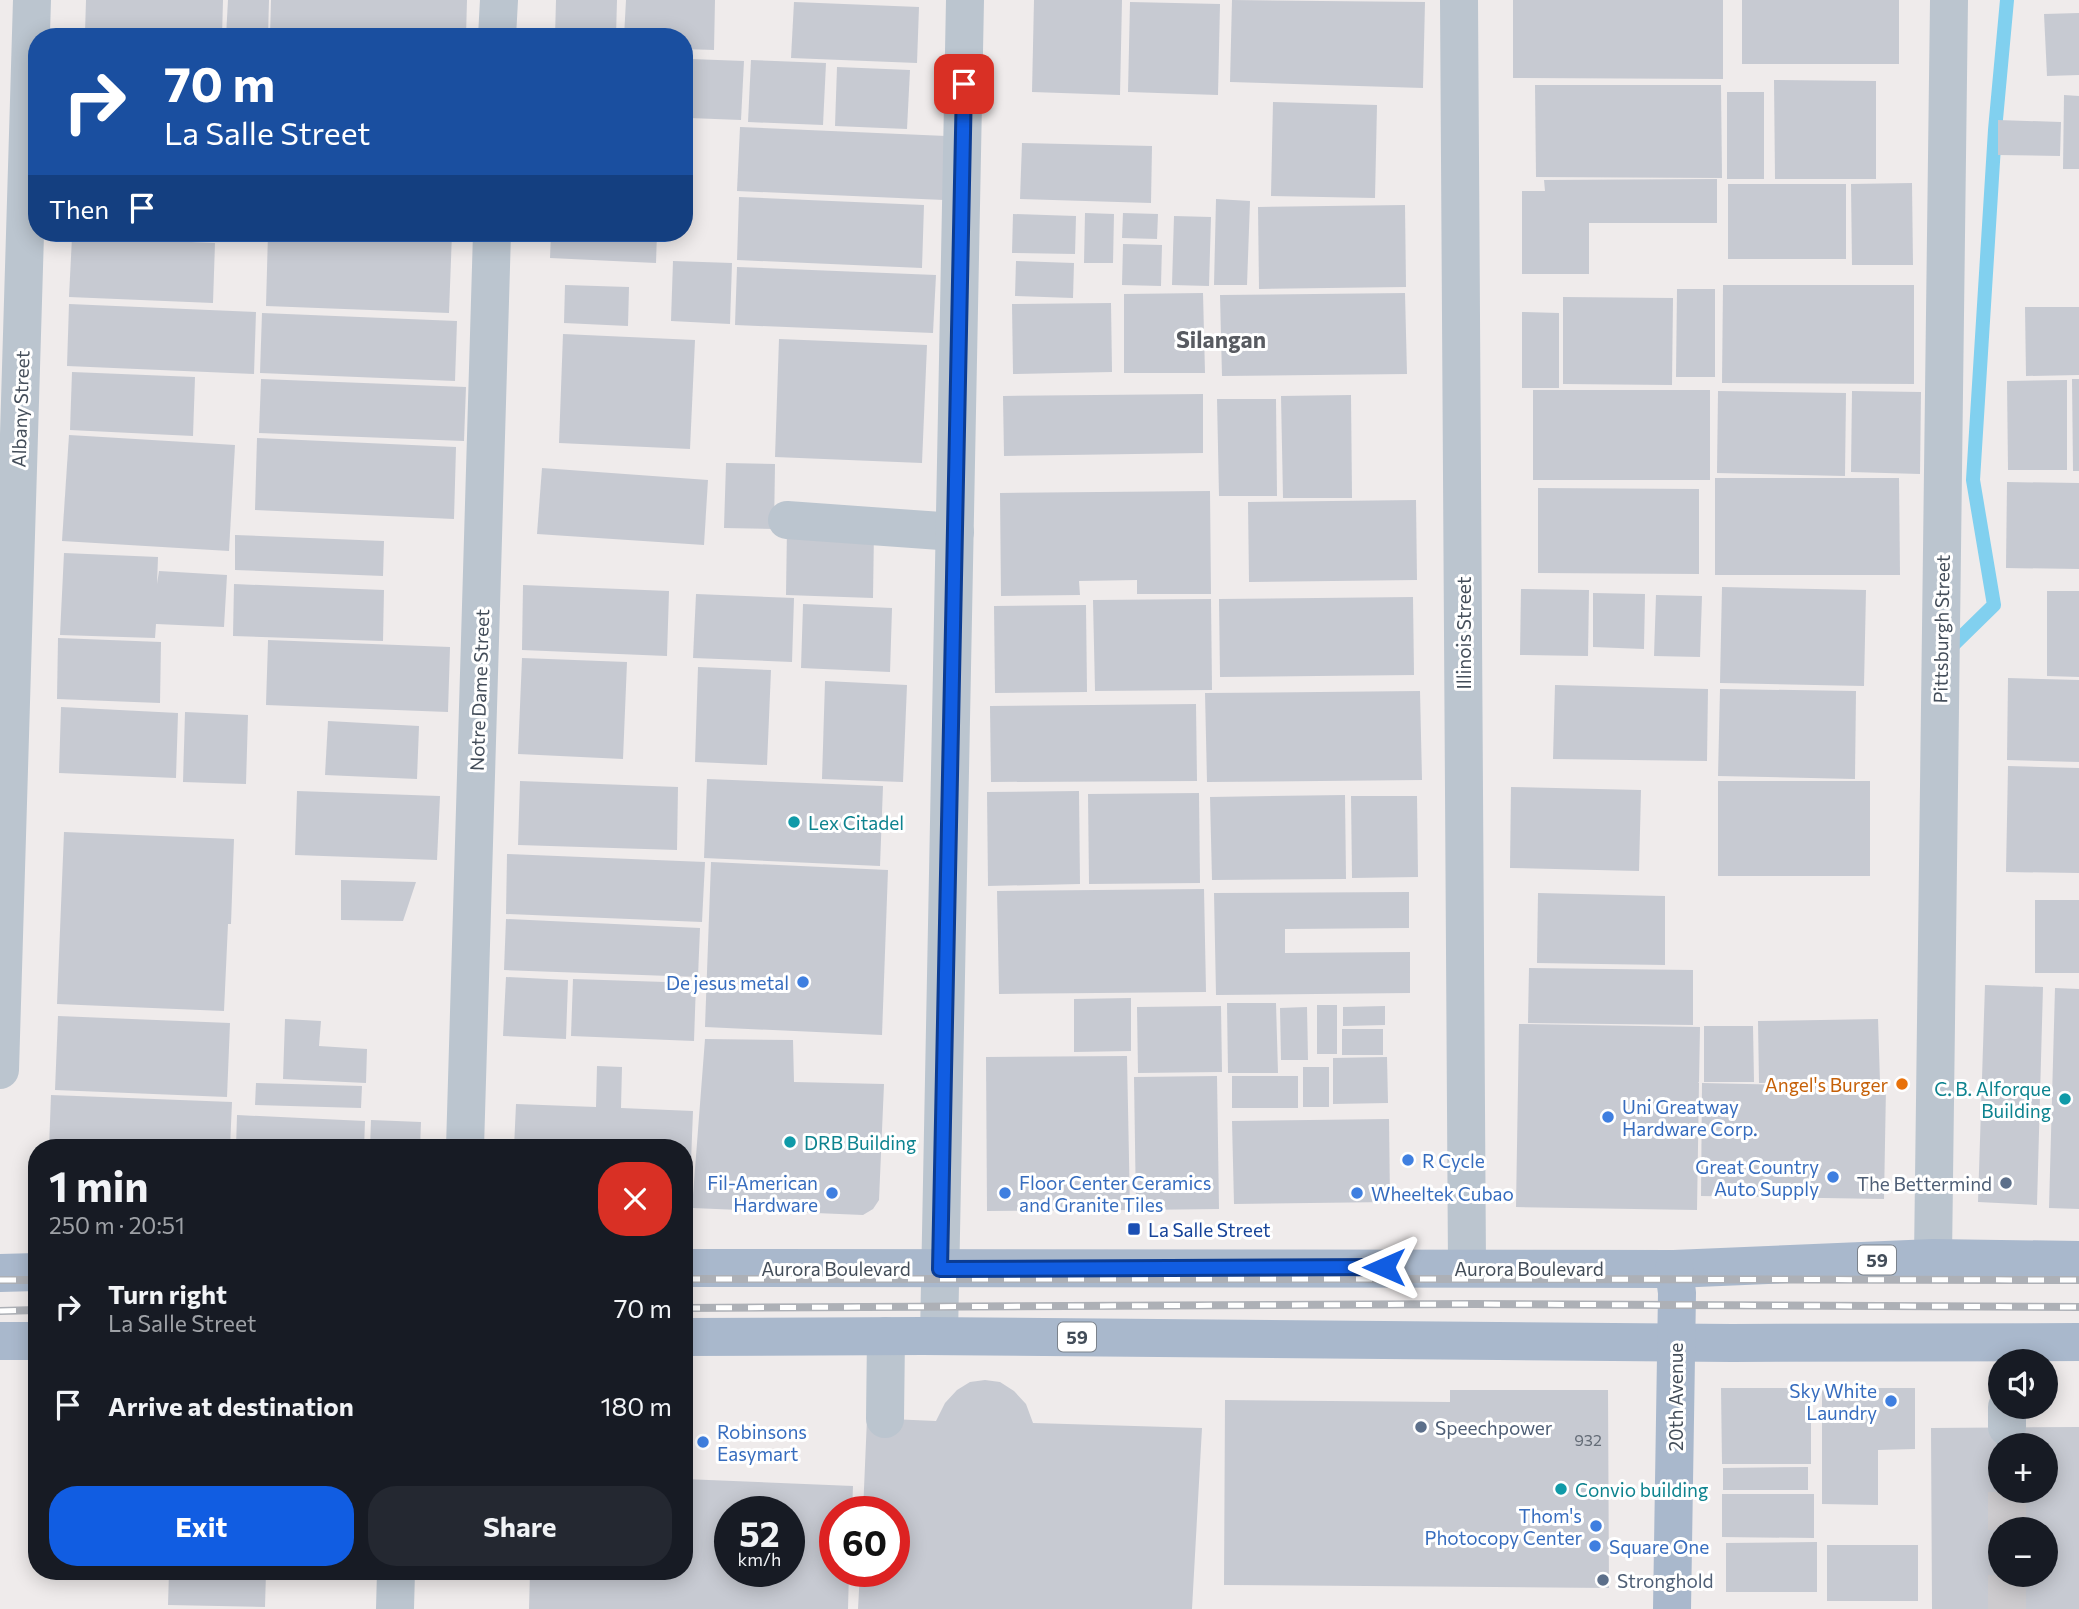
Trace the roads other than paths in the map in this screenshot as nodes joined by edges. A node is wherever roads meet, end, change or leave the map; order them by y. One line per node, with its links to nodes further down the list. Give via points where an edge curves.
1 (32, 0): 6 (street, Albany Street)
2 (499, 0): 7 (street)
3 (965, 0): 11 (street)
4 (1459, 0): 16 (street, Illinois Street)
5 (1949, 0): 14 (street, Pittsburgh Street)
6 (31, 28)
7 (498, 28)
8 (28, 134): 12 (street, Albany Street)
9 (492, 242): 13 (street, Notre Dame Street)
10 (787, 520): 11 (street)
11 (954, 532): 18 (street)
12 (0, 1070)
13 (465, 1139)
14 (1934, 1258): 15 (main road, Aurora Boulevard / 59); 19 (main road, Aurora Boulevard / 59)
15 (2079, 1260)
16 (1467, 1267): 18 (main road, Aurora Boulevard / 59); 19 (main road, Aurora Boulevard / 59)
17 (693, 1268): 18 (main road, Aurora Boulevard / 59)
18 (940, 1269): 23 (street)
19 (1674, 1269): 27 (main road, 20th Avenue)
20 (28, 1272): 21 (main road)
21 (0, 1273)
22 (886, 1336): 23 (main road, 59); 24 (main road, 59); 31 (street)
23 (939, 1336): 27 (main road, 59)
24 (693, 1337)
25 (0, 1341): 26 (main road)
26 (28, 1341)
27 (1675, 1341): 30 (main road, 59); 34 (main road, 20th Avenue)
28 (2079, 1342): 29 (main road, 59)
29 (2029, 1349)
30 (1988, 1351)
31 (885, 1419)
32 (396, 1580): 33 (street)
33 (395, 1609)
34 (1672, 1609)

